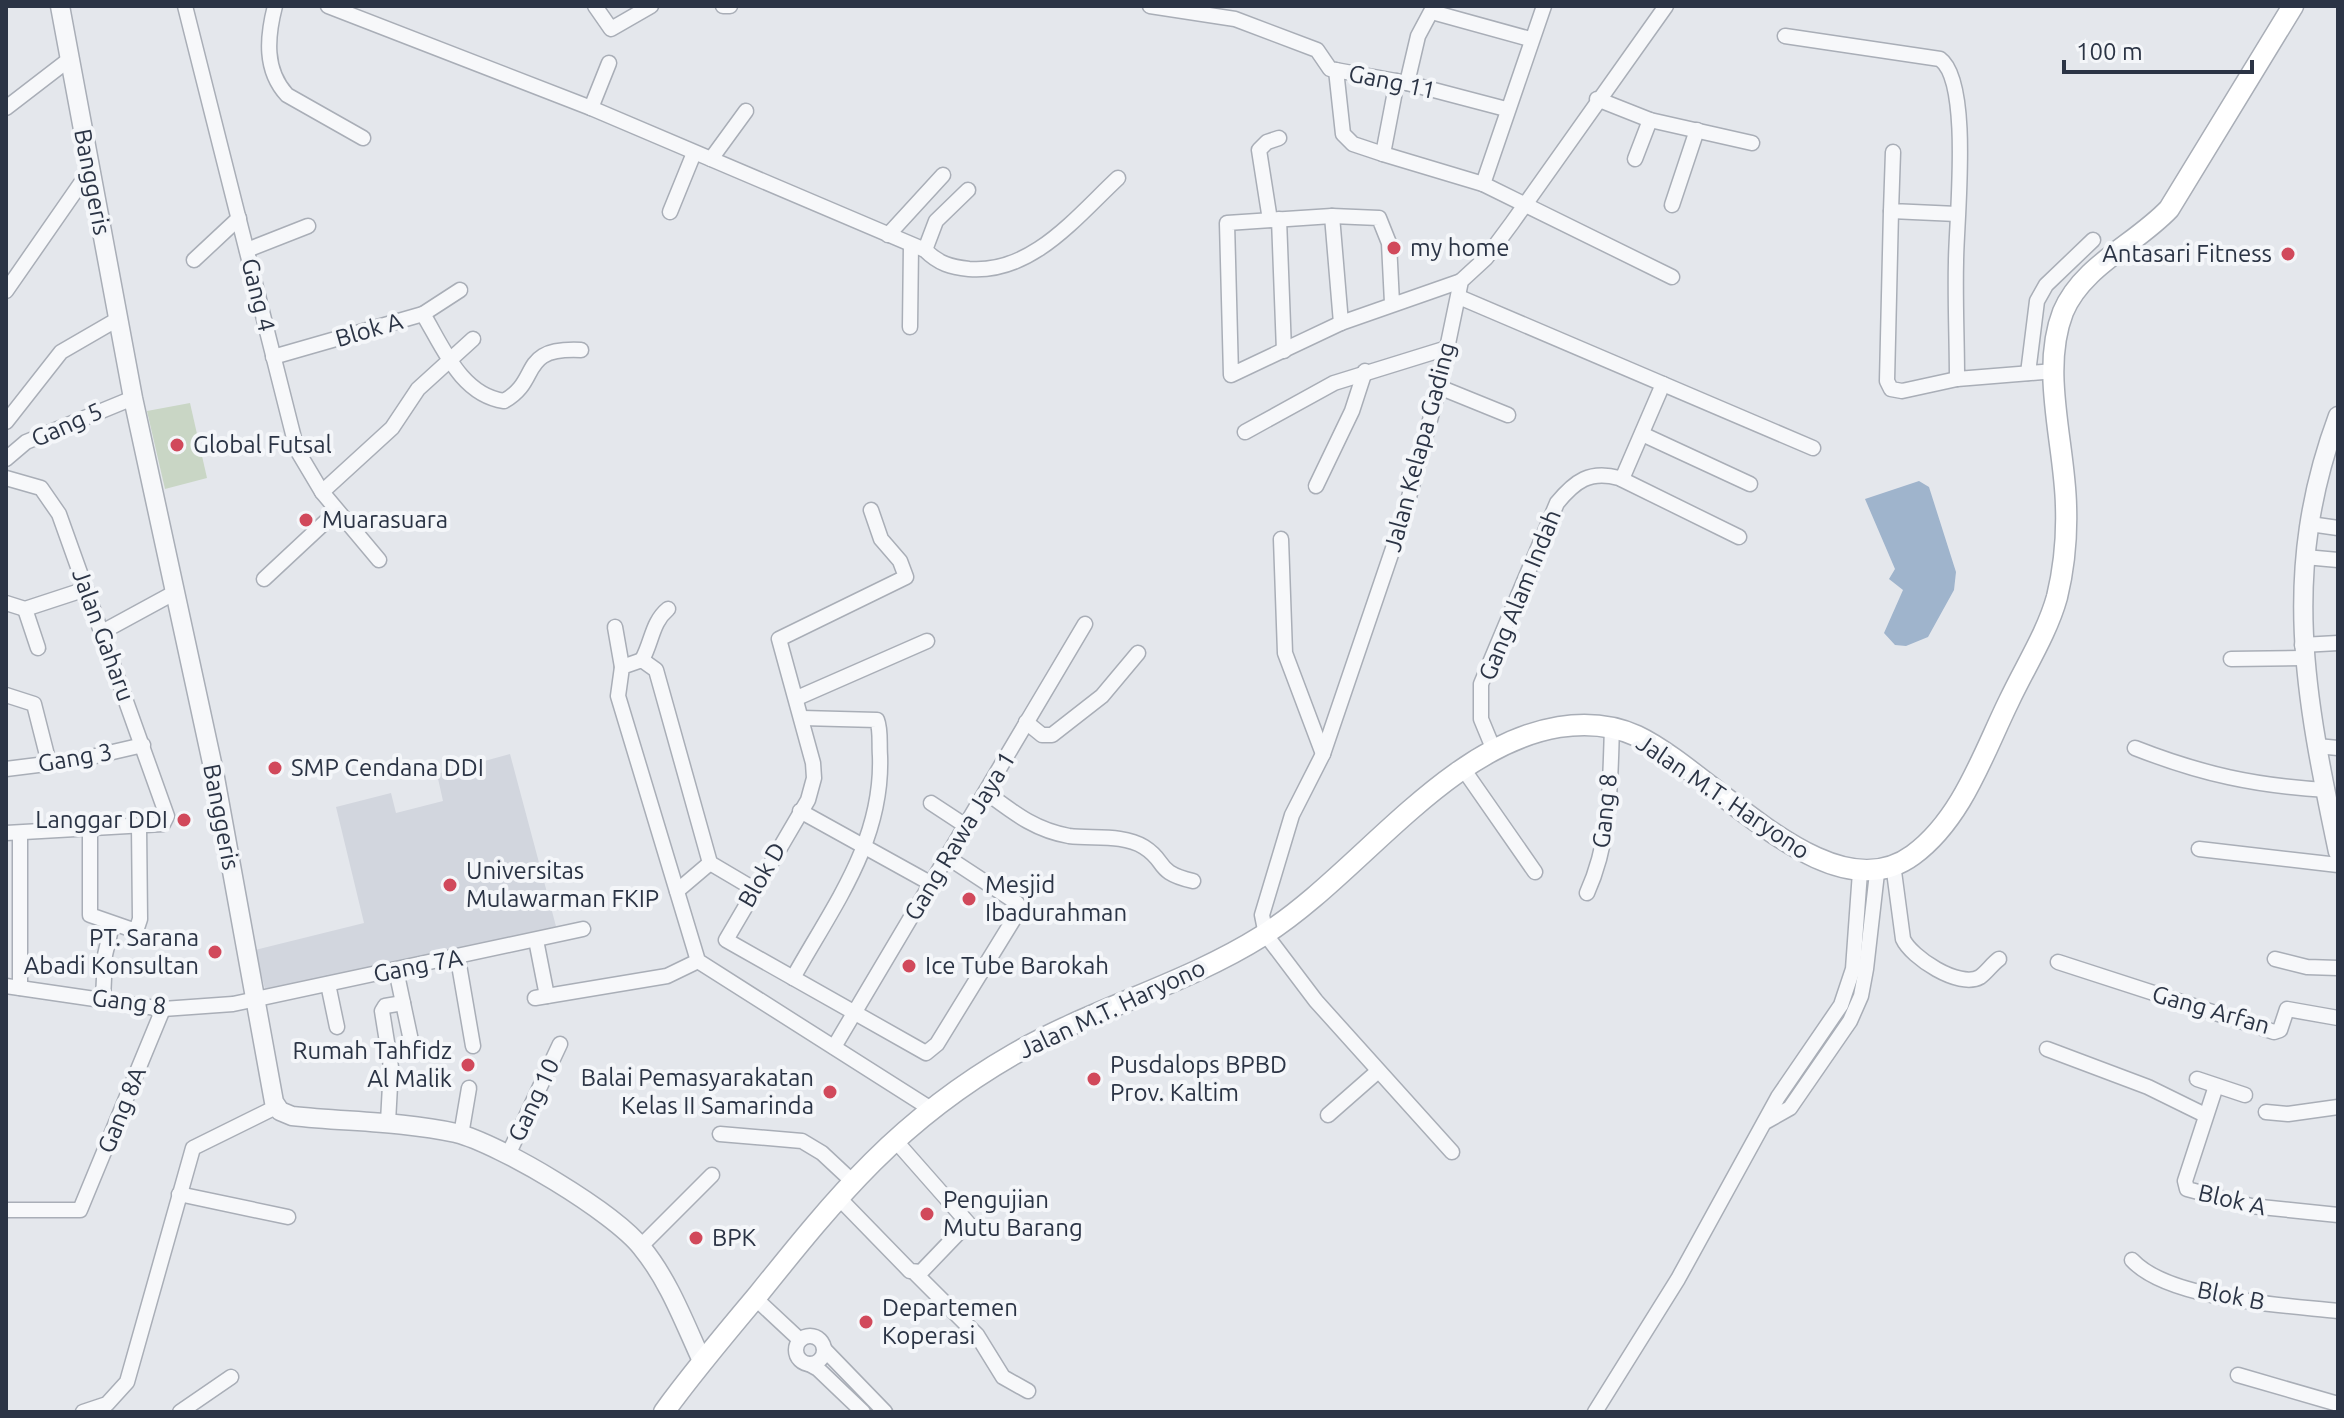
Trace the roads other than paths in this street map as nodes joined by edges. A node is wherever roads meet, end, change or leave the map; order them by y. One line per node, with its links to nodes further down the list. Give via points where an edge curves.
1 (60, 6): 16 (street, Banggeris)
2 (185, 6): 46 (street, Gang 4)
3 (275, 6): 27 (street, via 270,62 279,86)
4 (328, 6): 22 (street)
5 (595, 6): 6 (street, via 611,29)
6 (651, 6)
7 (723, 6): 8 (street)
8 (730, 6)
9 (1544, 6): 15 (street)
10 (1666, 6): 20 (street)
11 (2293, 6): 70 (main road, via 2169,209 2076,290 2063,312)
12 (1153, 7): 18 (street, Gang 11, via 1235,19 1317,50 1326,66)
13 (1433, 9): 15 (street); 19 (street)
14 (1785, 36): 44 (street, via 1947,63 1956,89 1961,162)
15 (1530, 39): 23 (street)
16 (71, 58): 21 (street); 35 (street, Banggeris)
17 (609, 63): 22 (street)
18 (1336, 70): 19 (street, Gang 11); 32 (street, via 1343,134 1353,144)
19 (1402, 82): 23 (street, Gang 11); 32 (street)
20 (1597, 99): 25 (street); 40 (street)
21 (6, 108)
22 (591, 108): 31 (street)
23 (1506, 109): 38 (street)
24 (746, 111): 33 (street)
25 (1650, 120): 26 (street); 34 (street)
26 (1697, 130): 29 (street); 41 (street)
27 (363, 138)
28 (1279, 138): 47 (street, via 1259,150)
29 (1752, 143)
30 (1893, 152): 42 (street)
31 (694, 153): 33 (street); 43 (street)
32 (1383, 154): 38 (street)
33 (711, 159): 49 (street)
34 (1635, 159)
35 (90, 170): 57 (street); 60 (street, Banggeris)
36 (943, 175): 49 (street)
37 (1118, 178): 51 (street, via 1049,241 1017,262 982,270 961,268 940,264)
38 (1483, 184): 40 (street)
39 (968, 190): 51 (street)
40 (1524, 204): 54 (street); 55 (street)
41 (1672, 205)
42 (1891, 211): 44 (street); 72 (street, via 1887,381 1891,389 1902,391)
43 (670, 212)
44 (1957, 214): 72 (street)
45 (1332, 216): 47 (street); 58 (street, via 1372,216 1382,222 1389,243); 61 (street)
46 (239, 218): 52 (street, Gang 4); 53 (street)
47 (1274, 219): 66 (street); 66 (street, via 1226,225 1231,375)
48 (308, 226): 52 (street)
49 (888, 235): 51 (street)
50 (2093, 240): 71 (street, via 2046,285 2037,301)
51 (918, 248): 62 (street)
52 (247, 250): 67 (street, Gang 4)
53 (194, 260)
54 (1672, 277)
55 (1460, 289): 58 (street); 64 (street, Jalan Kelapa Gading); 73 (street)
56 (460, 290): 59 (street, Blok A)
57 (6, 291)
58 (1392, 303): 61 (street)
59 (423, 314): 67 (street, Blok A); 68 (street)
60 (118, 319): 75 (street, Banggeris); 78 (street, via 61,352)
61 (1341, 323): 66 (street)
62 (910, 327)
63 (473, 339): 68 (street)
64 (1447, 348): 69 (street); 74 (street, Jalan Kelapa Gading)
65 (581, 350): 68 (street, via 558,349 538,357 504,401 484,396 468,384)
66 (1284, 351)
67 (273, 357): 87 (street, Gang 4, via 297,450)
68 (451, 361): 87 (street, via 418,389 384,437)
69 (1365, 371): 79 (street); 86 (street)
70 (2055, 371): 71 (street); 142 (main road, via 2066,504 2056,600 1968,788 1928,842 1908,860)
71 (2028, 373): 72 (street)
72 (1957, 379)
73 (1663, 384): 80 (street); 81 (street)
74 (1439, 387): 76 (street); 124 (street, Jalan Kelapa Gading, via 1403,519)
75 (133, 398): 82 (street, Gang 5, via 26,442); 99 (street, Banggeris)
76 (1508, 415)
77 (2338, 416): 90 (street)
78 (6, 422)
79 (1245, 432)
80 (1642, 434): 84 (street); 85 (street)
81 (1813, 448)
82 (6, 459)
83 (8, 476): 98 (street, Jalan Gaharu, via 41,488 51,500)
84 (1622, 479): 92 (street, Gang Alam Indah); 121 (street, Gang Alam Indah, via 1584,477 1557,503 1481,684 1481,719)
85 (1750, 484)
86 (1316, 486)
87 (322, 492): 89 (street, Gang 4)
88 (871, 510): 115 (street, Blok D, via 881,539 906,577 779,639)
89 (337, 511): 95 (street, Gang 4); 97 (street)
90 (2310, 524): 91 (street); 94 (street)
91 (2338, 528)
92 (1739, 537)
93 (1281, 539): 124 (street, via 1285,653)
94 (2305, 557): 96 (street); 109 (street)
95 (379, 560)
96 (2338, 560)
97 (264, 579)
98 (86, 589): 101 (street); 105 (street, Jalan Gaharu)
99 (172, 594): 105 (street); 165 (street, Banggeris, via 214,772)
100 (6, 603): 101 (street)
101 (25, 609): 108 (street)
102 (668, 609): 112 (street, via 656,621)
103 (1085, 624): 117 (street, Gang Rawa Jaya 1)
104 (615, 627): 113 (street)
105 (104, 631): 119 (street, Jalan Gaharu)
106 (927, 641): 115 (street)
107 (2338, 643): 109 (street)
108 (38, 648)
109 (2302, 652): 111 (street); 120 (street)
110 (1138, 653): 117 (street, via 1102,696 1052,735 1042,735)
111 (2231, 659)
112 (642, 660): 113 (street); 140 (street, via 656,670)
113 (622, 667): 147 (street, via 618,696)
114 (6, 695): 125 (street, via 34,704)
115 (797, 698): 116 (street, Blok D)
116 (802, 718): 131 (street, Blok D, via 814,778); 137 (street, via 868,717 879,722 880,797)
117 (1026, 722): 129 (street, Gang Rawa Jaya 1)
118 (1612, 727): 121 (main road, Jalan M.T. Haryono, via 1564,726); 142 (main road, Jalan M.T. Haryono, via 1672,757 1798,849 1833,866); 148 (street, Gang 8, via 1605,842)
119 (143, 745): 125 (street, Gang 3); 132 (street, Jalan Gaharu, via 166,820)
120 (2317, 746): 123 (street); 128 (street)
121 (1493, 748): 127 (main road, Jalan M.T. Haryono)
122 (2135, 748): 128 (street, via 2225,778)
123 (2338, 748)
124 (1323, 754): 152 (street, Jalan Kelapa Gading, via 1284,836 1264,902)
125 (49, 763): 126 (street, Gang 3)
126 (6, 769)
127 (1464, 770): 143 (street); 152 (main road, Jalan M.T. Haryono)
128 (2327, 790): 136 (street)
129 (987, 793): 133 (street, Gang Rawa Jaya 1); 144 (street, via 1031,826 1070,836 1126,840 1144,847 1166,872)
130 (931, 803): 133 (street)
131 (800, 811): 137 (street); 146 (street, Blok D)
132 (139, 826): 134 (street); 150 (street, via 139,929)
133 (966, 826): 139 (street, Gang Rawa Jaya 1)
134 (90, 830): 135 (street); 150 (street, via 90,915)
135 (13, 833): 149 (street)
136 (2337, 842)
137 (866, 849): 145 (street); 161 (street)
138 (2199, 849): 141 (street)
139 (947, 857): 145 (street, Gang Rawa Jaya 1); 168 (street, via 1017,903 1019,914 932,1050 920,1052)
140 (710, 863): 146 (street); 147 (street)
141 (2338, 865)
142 (1877, 870): 155 (street, via 1907,948 1928,964 1967,980 1980,977); 218 (street, via 1866,969 1850,1021 1790,1108 1767,1122)
143 (1535, 872)
144 (1193, 881)
145 (930, 883): 168 (street, Gang Rawa Jaya 1)
146 (754, 889): 161 (street, Blok D, via 726,940)
147 (677, 891): 157 (street)
148 (1587, 893)
149 (13, 919): 163 (street)
150 (112, 925): 164 (street)
151 (583, 929): 153 (street, Gang 7A)
152 (1266, 935): 176 (street); 183 (main road, Jalan M.T. Haryono, via 1017,1052)
153 (536, 940): 154 (street, Gang 7A); 157 (street, via 541,997 667,976)
154 (458, 959): 160 (street, Gang 7A); 172 (street)
155 (1999, 959)
156 (2275, 959): 159 (street)
157 (698, 961): 173 (street)
158 (2058, 962): 169 (street, Gang Arfan, via 2274,1032 2280,1030 2287,1009)
159 (2338, 968)
160 (396, 970): 162 (street, Gang 7A); 166 (street)
161 (793, 978): 168 (street)
162 (328, 984): 165 (street, Gang 7A); 170 (street)
163 (13, 987): 164 (street, Gang 8)
164 (103, 1000): 167 (street, Gang 8)
165 (253, 1000): 167 (street, Gang 8); 181 (street, Banggeris)
166 (403, 1003): 175 (street); 187 (street, via 382,1011 391,1067)
167 (163, 1009): 196 (street, Gang 8A, via 80,1210)
168 (855, 1013): 173 (street, Gang Rawa Jaya 1)
169 (2338, 1018)
170 (337, 1027)
171 (560, 1044): 192 (street, Gang 10)
172 (473, 1046)
173 (834, 1047): 183 (street)
174 (2047, 1049): 186 (street)
175 (413, 1050)
176 (1377, 1072): 185 (street); 191 (street)
177 (2197, 1079): 178 (street)
178 (2216, 1086): 180 (street); 186 (street, Blok A)
179 (469, 1088): 189 (street)
180 (2245, 1095)
181 (276, 1107): 187 (street, via 292,1116); 195 (street, via 196,1145)
182 (2338, 1107): 184 (street)
183 (931, 1109): 190 (main road, Jalan M.T. Haryono)
184 (2266, 1112)
185 (1328, 1115)
186 (2205, 1115): 197 (street, Blok A, via 2187,1189 2251,1206)
187 (388, 1122): 189 (street)
188 (720, 1134): 194 (street, via 802,1141 822,1153)
189 (461, 1135): 192 (street)
190 (894, 1139): 194 (main road, Jalan M.T. Haryono); 201 (street, via 968,1223)
191 (1452, 1152)
192 (508, 1155): 199 (street)
193 (712, 1175): 199 (street)
194 (844, 1188): 201 (street); 202 (main road, Jalan M.T. Haryono)
195 (179, 1194): 198 (street); 212 (street, via 127,1382)
196 (6, 1210)
197 (2338, 1215)
198 (288, 1217)
199 (641, 1246): 206 (street)
200 (2132, 1260): 203 (street, Blok B, via 2153,1279 2220,1297)
201 (916, 1274): 210 (street, via 987,1347 1003,1377)
202 (755, 1298): 204 (street); 206 (main road, Jalan M.T. Haryono)
203 (2338, 1311)
204 (800, 1340): 205 (street, via 815,1337); 207 (street, via 796,1355)
205 (824, 1349): 207 (street); 217 (street)
206 (702, 1361): 215 (main road, Jalan M.T. Haryono)
207 (813, 1366): 216 (street)
208 (2238, 1375): 211 (street)
209 (231, 1377): 214 (street)
210 (1028, 1391)
211 (2338, 1404)
212 (108, 1408): 213 (street)
213 (83, 1412)
214 (180, 1412)
215 (664, 1412)
216 (863, 1412)
217 (885, 1412)
218 (1595, 1412)

